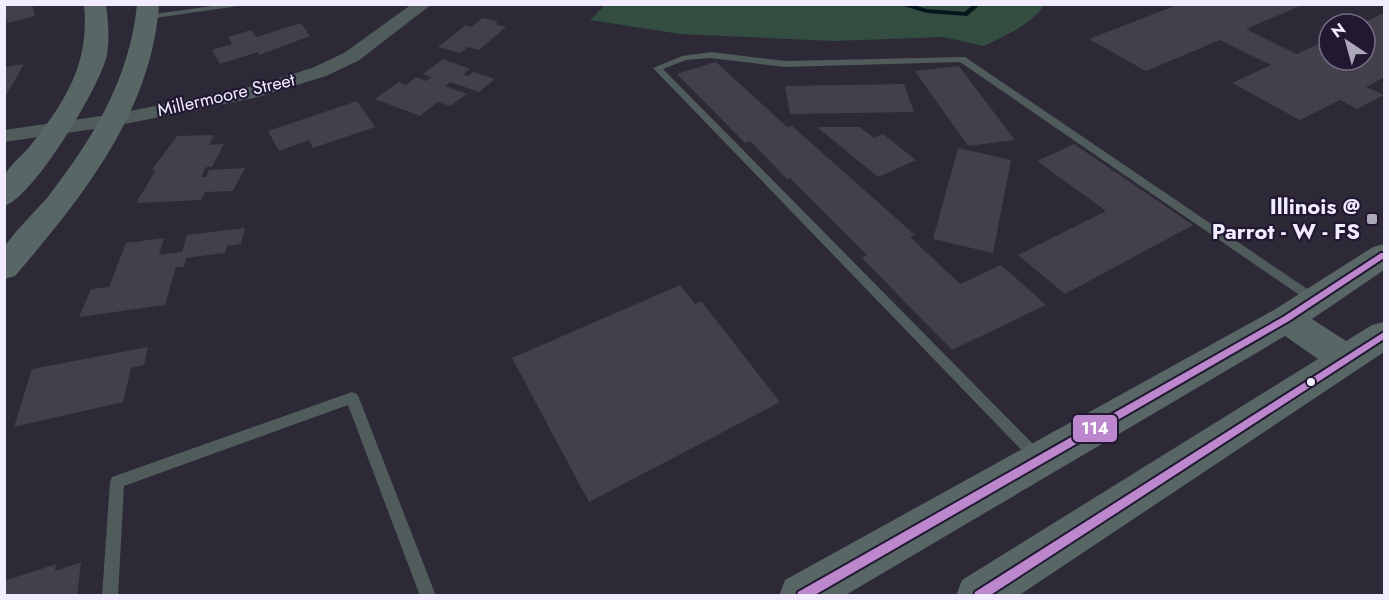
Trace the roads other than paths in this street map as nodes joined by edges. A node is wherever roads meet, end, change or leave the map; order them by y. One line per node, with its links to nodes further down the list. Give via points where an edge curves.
1 (94, 4): 6 (main road, via 98,35 93,60 76,100)
2 (248, 4): 4 (lane)
3 (424, 4): 5 (street, Millermoore Street, via 351,57 319,72 258,91)
4 (148, 11): 5 (main road, via 144,47)
5 (115, 120): 6 (street, Millermoore Street); 10 (main road, via 60,203)
6 (57, 129): 7 (street, Millermoore Street); 8 (main road)
7 (4, 136)
8 (4, 196)
9 (1384, 255): 11 (main road)
10 (4, 268)
11 (1300, 310): 13 (main road); 14 (main road); 14 (lane, via 962,59 785,64 711,55 657,68)
12 (1384, 335): 13 (main road)
13 (1347, 360): 18 (main road)
14 (1040, 460): 17 (main road)
15 (110, 596): 16 (lane, via 117,482 351,398)
16 (428, 596)
17 (801, 596)
18 (978, 596)

